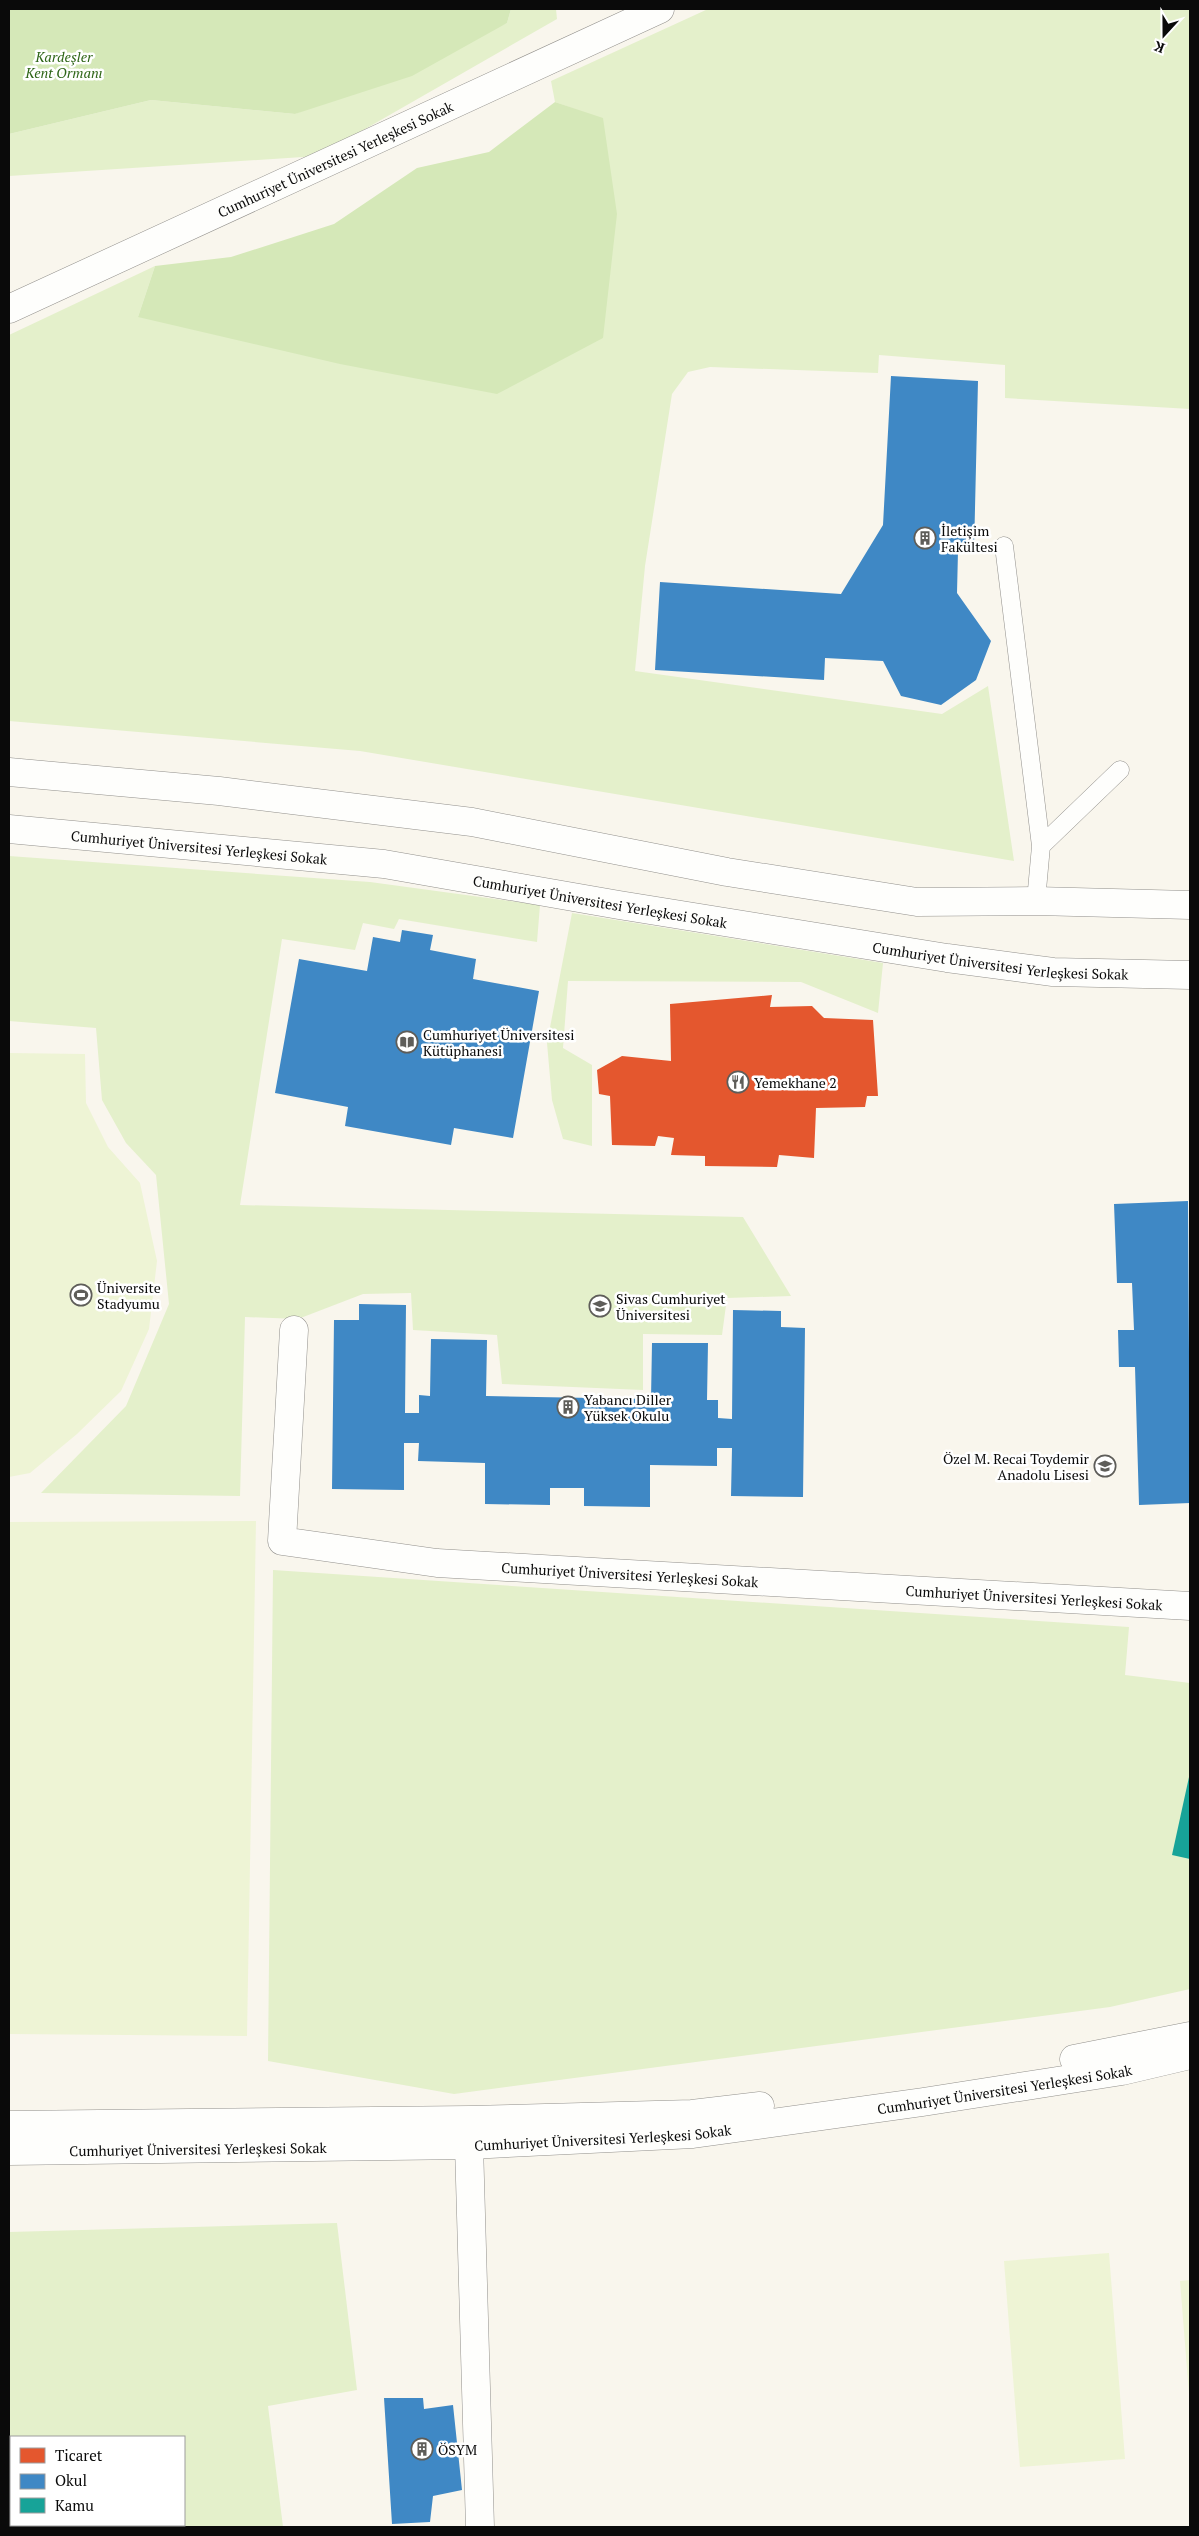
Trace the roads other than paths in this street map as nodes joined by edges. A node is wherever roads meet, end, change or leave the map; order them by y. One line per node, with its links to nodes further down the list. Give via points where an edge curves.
1 (660, 9): 2 (street, Cumhuriyet Üniversitesi Yerleşkesi Sokak)
2 (9, 309)
3 (1004, 546): 7 (lane)
4 (1120, 770): 7 (lane)
5 (9, 772): 8 (street, via 220,792 472,822 727,872 917,902)
6 (9, 829): 10 (street, Cumhuriyet Üniversitesi Yerleşkesi Sokak, via 384,864 947,958 1053,972)
7 (1041, 846): 8 (lane)
8 (1036, 901): 9 (street)
9 (1190, 904)
10 (1190, 975)
11 (294, 1330): 12 (street, Cumhuriyet Üniversitesi Yerleşkesi Sokak, via 282,1541 437,1563)
12 (1190, 1606)
13 (1190, 2036): 15 (street, Cumhuriyet Üniversitesi Yerleşkesi Sokak, via 1119,2052 923,2086 692,2114)
14 (1190, 2055): 16 (street, Cumhuriyet Üniversitesi Yerleşkesi Sokak, via 1113,2072 693,2134)
15 (9, 2125)
16 (469, 2145): 17 (street, Cumhuriyet Üniversitesi Yerleşkesi Sokak); 18 (street)
17 (9, 2151)
18 (480, 2527)

